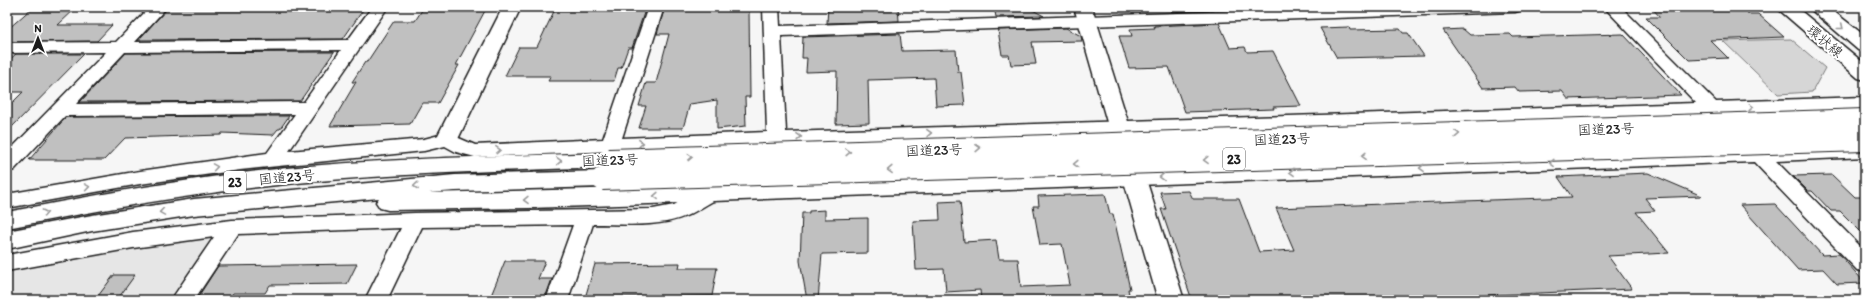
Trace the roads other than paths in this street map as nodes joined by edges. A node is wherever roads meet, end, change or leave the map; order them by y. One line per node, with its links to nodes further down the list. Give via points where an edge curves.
1 (159, 7): 14 (street)
2 (380, 7): 12 (street)
3 (512, 7): 24 (main road)
4 (656, 7): 26 (street)
5 (771, 7): 11 (street)
6 (1515, 7): 10 (street)
7 (1612, 7): 19 (street)
8 (1785, 7): 16 (main road, 環状線)
9 (1817, 7): 13 (main road, 環状線, one-way to 13)
10 (1085, 14): 11 (street); 22 (main road)
11 (772, 31): 23 (street)
12 (353, 46): 14 (street); 18 (street)
13 (1865, 46)
14 (120, 47): 15 (street); 20 (street)
15 (7, 48)
16 (1865, 74)
17 (1865, 103): 19 (street, one-way to 17)
18 (309, 108): 20 (street); 29 (street)
19 (1712, 108): 22 (street)
20 (59, 110): 30 (street)
21 (1865, 120): 31 (main road, 国道23号 / 23, one-way to 21, bridge)
22 (1120, 128): 23 (street, one-way to 22); 32 (main road)
23 (777, 138): 26 (street, one-way to 23)
24 (447, 139): 29 (street, via 424,145); 31 (street, via 464,148)
25 (1865, 140): 31 (main road, 国道23号 / 23, one-way to 31, bridge)
26 (611, 144): 31 (street, one-way to 26)
27 (1865, 150): 28 (street)
28 (1759, 155): 32 (street, one-way to 32); 42 (street)
29 (273, 159): 35 (street, one-way to 29, via 82,187)
30 (7, 165)
31 (465, 166): 34 (main road, 国道23号 / 23); 34 (main road, via 301,166)
32 (1133, 178): 33 (street); 46 (main road)
33 (709, 194): 34 (main road, one-way to 34, via 529,200); 36 (street, via 679,212 653,216)
34 (189, 198): 37 (main road, 国道23号 / 23, one-way to 34); 40 (main road, 国道23号 / 23, one-way to 40, via 92,223)
35 (7, 202)
36 (585, 218): 38 (street); 45 (street)
37 (7, 220)
38 (416, 220): 39 (street); 44 (street)
39 (232, 227): 41 (street, via 133,240); 43 (street)
40 (7, 240)
41 (7, 263)
42 (1865, 264)
43 (182, 300)
44 (376, 300)
45 (557, 300)
46 (1171, 300)

